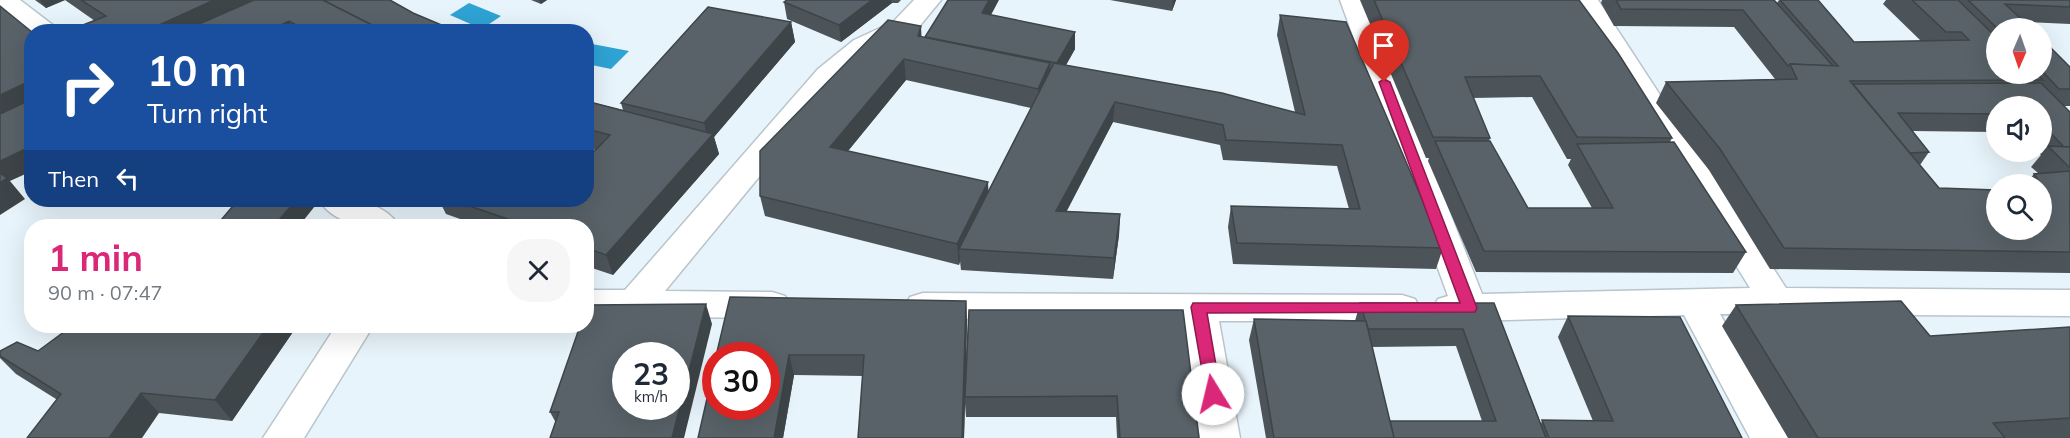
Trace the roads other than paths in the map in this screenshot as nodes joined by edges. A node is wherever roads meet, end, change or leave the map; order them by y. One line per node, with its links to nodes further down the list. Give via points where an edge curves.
1 (2, 0): 5 (street)
2 (928, 0): 11 (street, via 903,28 864,46 828,75)
3 (1353, 0): 16 (street)
4 (1585, 0): 9 (street)
5 (37, 24)
6 (347, 207): 7 (street)
7 (369, 219)
8 (1694, 300): 9 (street); 16 (street); 20 (street)
9 (1776, 301): 14 (street)
10 (594, 303): 11 (street)
11 (633, 304): 12 (street)
12 (810, 305)
13 (892, 306): 15 (street)
14 (2067, 306)
15 (1199, 307): 16 (street); 19 (street)
16 (1470, 308)
17 (350, 333): 18 (street)
18 (283, 438)
19 (1220, 438)
20 (1770, 438)

